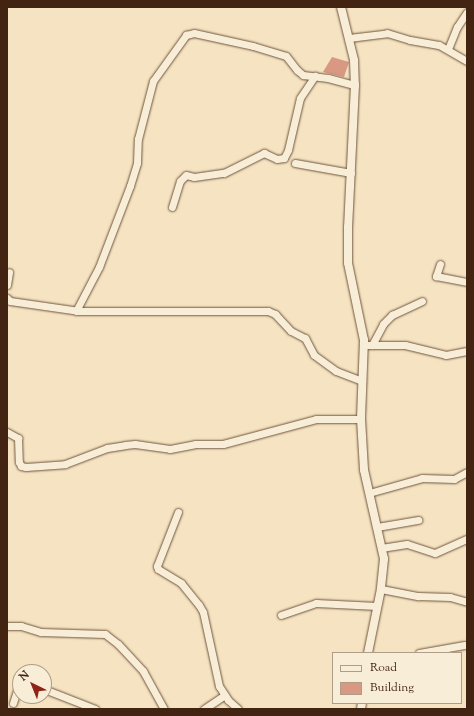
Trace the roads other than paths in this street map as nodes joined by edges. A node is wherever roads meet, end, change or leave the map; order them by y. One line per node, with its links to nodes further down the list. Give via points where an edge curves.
1 (341, 7): 3 (street)
2 (467, 12): 4 (street)
3 (350, 38): 4 (street, via 387,33); 7 (street)
4 (448, 49): 5 (street)
5 (467, 61)
6 (314, 76): 7 (street); 10 (street, via 300,98 284,158 278,159 263,153 221,174 194,177 186,175 180,181); 17 (street, via 300,73 284,55 194,33 186,35 153,81 138,139 137,163 130,186 99,267)
7 (355, 85): 9 (street)
8 (295, 164): 9 (street)
9 (351, 173): 18 (street, via 349,268)
10 (172, 207)
11 (440, 264): 13 (street, via 436,276)
12 (10, 272): 14 (street)
13 (467, 282)
14 (7, 285)
15 (7, 298): 17 (street, via 10,301)
16 (422, 301): 18 (street, via 392,315)
17 (76, 311): 20 (street, via 268,311 275,314 292,331 305,338 314,355 336,371)
18 (368, 345): 19 (street, via 405,345 446,355); 20 (street)
19 (467, 351)
20 (362, 381): 21 (street)
21 (361, 419): 22 (street, via 316,419 223,444 195,444 170,449 125,445 108,448 65,464 26,467 21,466 19,462 18,438); 24 (street, via 364,470)
22 (7, 432)
23 (467, 472): 24 (street, via 454,479 422,478)
24 (369, 493): 27 (street)
25 (178, 512): 39 (street, via 157,566 161,572 187,589 203,612 219,686)
26 (418, 520): 27 (street)
27 (377, 527): 29 (street)
28 (467, 539): 29 (street, via 438,552 407,544)
29 (381, 548): 30 (street, via 384,570)
30 (381, 589): 31 (street, via 418,596 450,597); 32 (street)
31 (467, 602)
32 (377, 606): 33 (street, via 316,603); 36 (street)
33 (281, 615)
34 (7, 626): 41 (street, via 21,626 41,632 105,634 143,671)
35 (464, 645): 37 (street)
36 (368, 652)
37 (425, 652)
38 (52, 692): 40 (street)
39 (225, 695): 42 (street); 43 (street)
40 (95, 709)
41 (164, 709)
42 (204, 709)
43 (238, 709)

